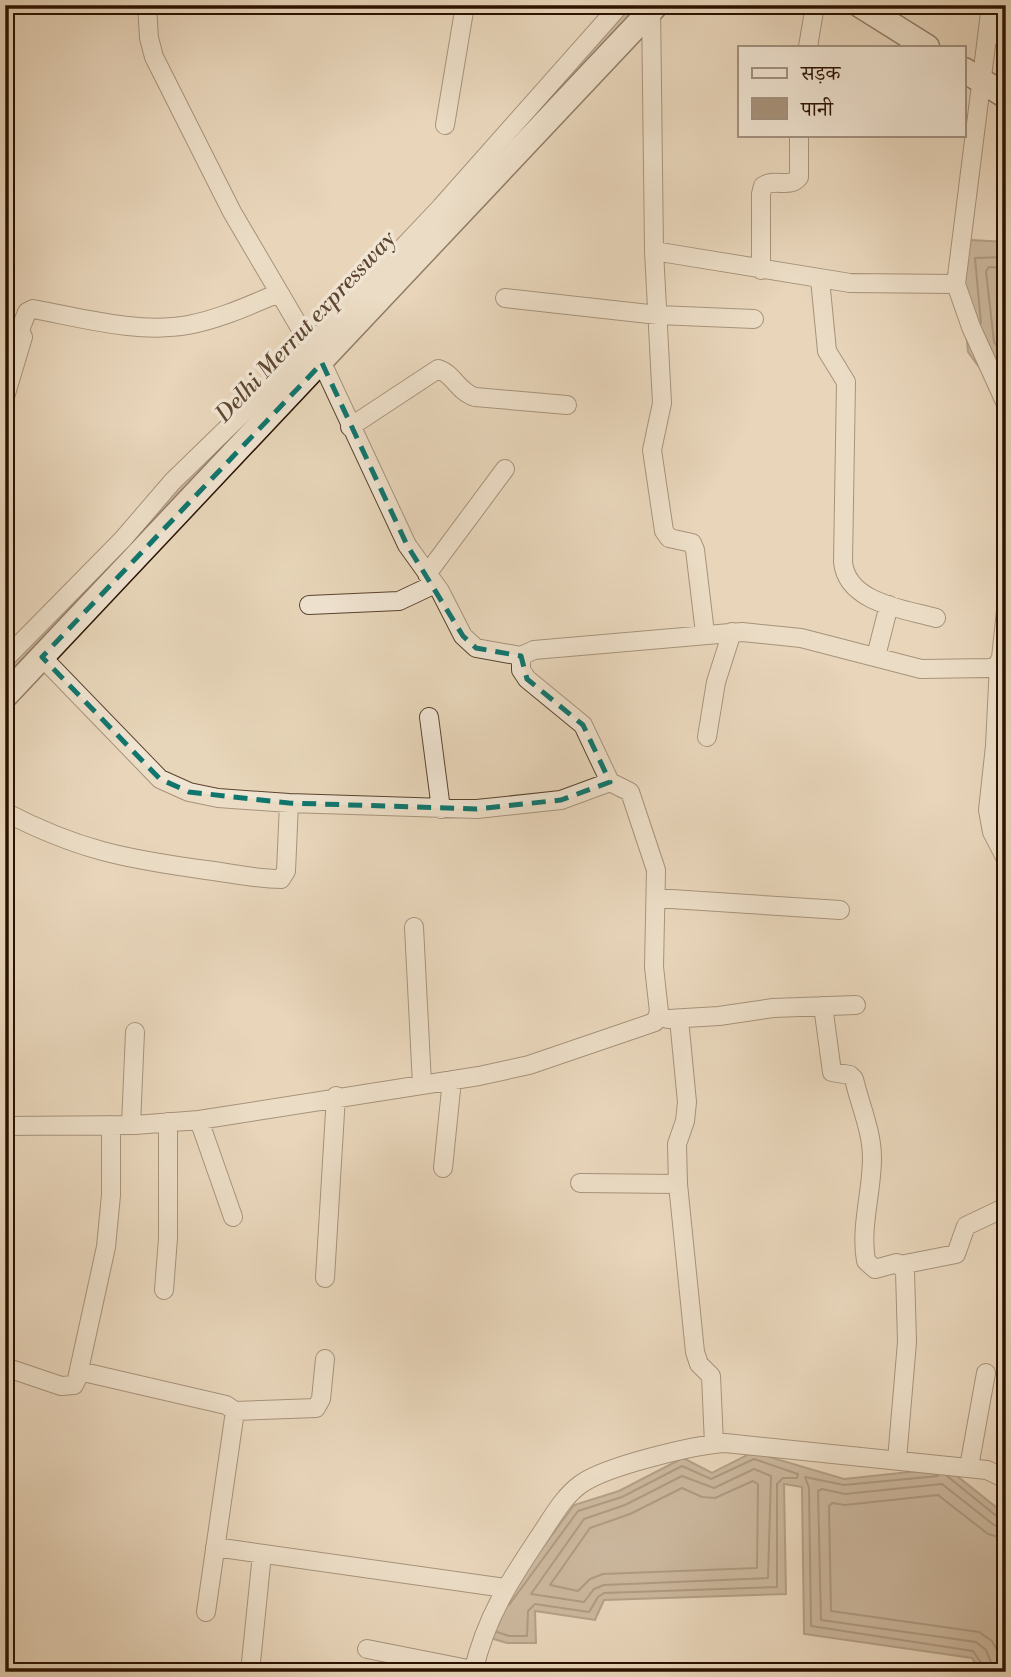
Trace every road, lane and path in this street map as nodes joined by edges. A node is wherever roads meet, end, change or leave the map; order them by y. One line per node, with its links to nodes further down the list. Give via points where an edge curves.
1 (147, 5): 19 (street, via 154,57 232,212)
2 (466, 5): 13 (street)
3 (620, 5): 24 (street)
4 (815, 5): 9 (street)
5 (860, 5): 10 (street)
6 (991, 5): 8 (street)
7 (654, 6): 15 (street); 24 (street)
8 (997, 35): 11 (street)
9 (808, 46)
10 (925, 46)
11 (974, 76): 12 (street); 18 (street)
12 (1006, 96)
13 (445, 125)
14 (799, 136): 16 (street, via 799,177 763,186)
15 (654, 251): 16 (street); 21 (street)
16 (761, 270): 17 (street)
17 (820, 279): 18 (street); 32 (street, via 827,351 846,382 844,570 860,592)
18 (956, 284): 26 (street)
19 (279, 293): 23 (street, via 188,325 152,327 33,309); 24 (street)
20 (505, 298): 21 (street)
21 (658, 315): 22 (street); 36 (street, via 662,403 652,450 661,520 669,538 686,540 695,550)
22 (754, 319)
23 (13, 329): 25 (street, via 23,338)
24 (316, 354): 28 (street); 39 (street); 40 (street, via 172,482)
25 (5, 397)
26 (1006, 404)
27 (567, 405): 28 (street, via 468,395 438,369)
28 (350, 427): 30 (street, via 407,545)
29 (505, 469): 30 (street)
30 (431, 579): 31 (street, via 399,601); 37 (street, via 470,644)
31 (309, 605)
32 (889, 605): 34 (street); 38 (street)
33 (1006, 611): 41 (street)
34 (936, 618)
35 (732, 632): 36 (street); 38 (street, via 801,638); 44 (street, via 716,682)
36 (705, 633): 37 (street, via 534,650)
37 (521, 656): 45 (street, via 521,670 527,679 583,725)
38 (876, 656): 41 (street, via 932,670)
39 (42, 657): 42 (street); 46 (street, via 149,769 172,787 218,798)
40 (5, 659)
41 (999, 664): 49 (street, via 988,810 992,832)
42 (5, 696)
43 (429, 717): 47 (street)
44 (707, 737)
45 (610, 782): 47 (street, via 561,800); 50 (street, via 627,789 632,797 656,870)
46 (289, 803): 47 (street); 48 (street, via 286,870 281,879 134,860 63,840)
47 (441, 809)
48 (5, 812)
49 (1006, 859)
50 (656, 898): 51 (street); 56 (street)
51 (840, 910)
52 (414, 926): 59 (street)
53 (856, 1005): 54 (street)
54 (823, 1006): 55 (street); 71 (street, via 832,1072 853,1079 871,1144 866,1261 875,1269)
55 (679, 1018): 56 (street); 68 (street, via 687,1102 677,1144)
56 (658, 1019): 58 (street, via 529,1065)
57 (135, 1032): 64 (street)
58 (452, 1080): 59 (street); 66 (street)
59 (422, 1084): 60 (street)
60 (336, 1096): 61 (street); 72 (street)
61 (199, 1120): 62 (street); 70 (street)
62 (168, 1122): 64 (street); 73 (street)
63 (111, 1125): 64 (street); 65 (street); 76 (street, via 110,1222)
64 (131, 1125)
65 (5, 1126)
66 (443, 1168)
67 (580, 1183): 68 (street)
68 (677, 1184): 79 (street, via 695,1352 711,1376)
69 (1006, 1207): 71 (street, via 966,1226 956,1254)
70 (233, 1217)
71 (900, 1265): 80 (street, via 905,1272 908,1309)
72 (325, 1278)
73 (164, 1290)
74 (325, 1359): 78 (street, via 316,1408)
75 (5, 1367): 76 (street, via 68,1387 74,1385)
76 (79, 1371): 78 (street, via 226,1405)
77 (986, 1373): 81 (street)
78 (235, 1411): 83 (street)
79 (714, 1444): 80 (street); 85 (street, via 687,1447 584,1481 562,1502)
80 (897, 1460): 81 (street)
81 (969, 1467): 82 (street, via 987,1469)
82 (1006, 1479)
83 (215, 1547): 84 (street); 86 (street)
84 (262, 1554): 85 (street); 89 (street)
85 (505, 1588): 88 (street, via 492,1611)
86 (206, 1612)
87 (367, 1649): 88 (street)
88 (473, 1671)
89 (250, 1672)

